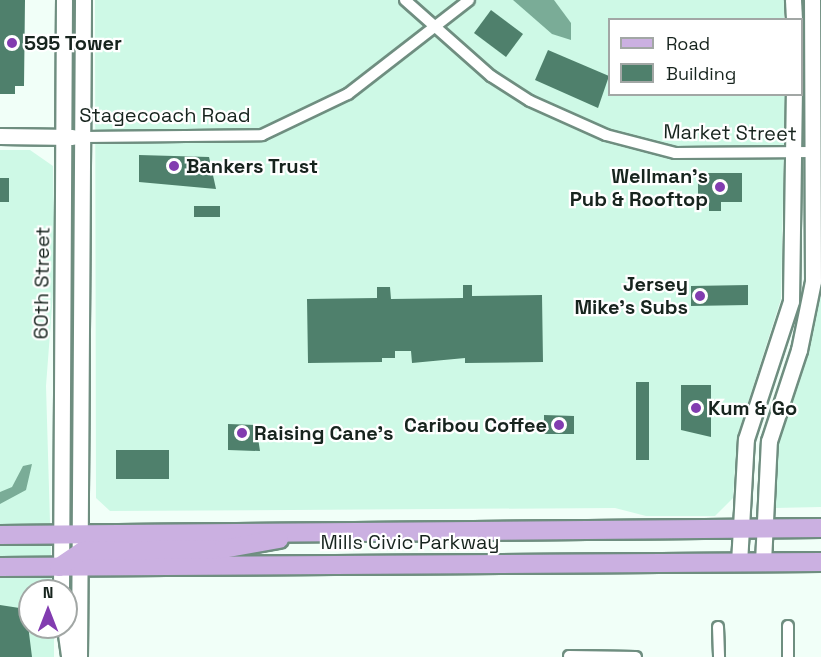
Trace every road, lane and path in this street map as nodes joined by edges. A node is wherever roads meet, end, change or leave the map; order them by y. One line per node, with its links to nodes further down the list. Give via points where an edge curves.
1 (64, 0): 11 (street, 60th Street)
2 (83, 0): 12 (street, 60th Street)
3 (405, 0): 8 (street, Market Street)
4 (469, 0): 8 (street, Stagecoach Road)
5 (794, 0): 7 (street)
6 (812, 0): 14 (street)
7 (794, 18)
8 (433, 27): 12 (street, Stagecoach Road, via 348,94 262,135); 13 (street, Market Street, via 469,62 530,101 617,139 675,153)
9 (794, 96): 13 (street)
10 (0, 136): 11 (street, Stagecoach Road)
11 (64, 137): 12 (street, Stagecoach Road); 18 (street, 60th Street)
12 (84, 137): 20 (street, 60th Street)
13 (793, 152): 14 (street, Market Street); 16 (street, via 790,301 746,439)
14 (812, 152): 17 (street, via 811,301 769,441)
15 (821, 528): 17 (main road, Mills Civic Parkway)
16 (741, 529): 17 (main road, Mills Civic Parkway); 20 (main road, Mills Civic Parkway, via 298,531); 23 (street)
17 (764, 529): 21 (street)
18 (59, 534): 19 (main road, Mills Civic Parkway); 20 (main road, Mills Civic Parkway); 25 (street, 60th Street)
19 (0, 535)
20 (83, 551): 23 (main road, Mills Civic Parkway); 25 (main road); 32 (street, 60th Street)
21 (763, 562): 22 (main road, Mills Civic Parkway); 23 (main road, Mills Civic Parkway)
22 (821, 562)
23 (740, 563)
24 (0, 567): 25 (main road)
25 (59, 567): 26 (street, 60th Street)
26 (60, 579)
27 (788, 626): 35 (street)
28 (718, 627): 34 (street)
29 (67, 639): 31 (street)
30 (569, 656): 33 (street)
31 (69, 657)
32 (79, 657)
33 (636, 657)
34 (719, 657)
35 (789, 657)

